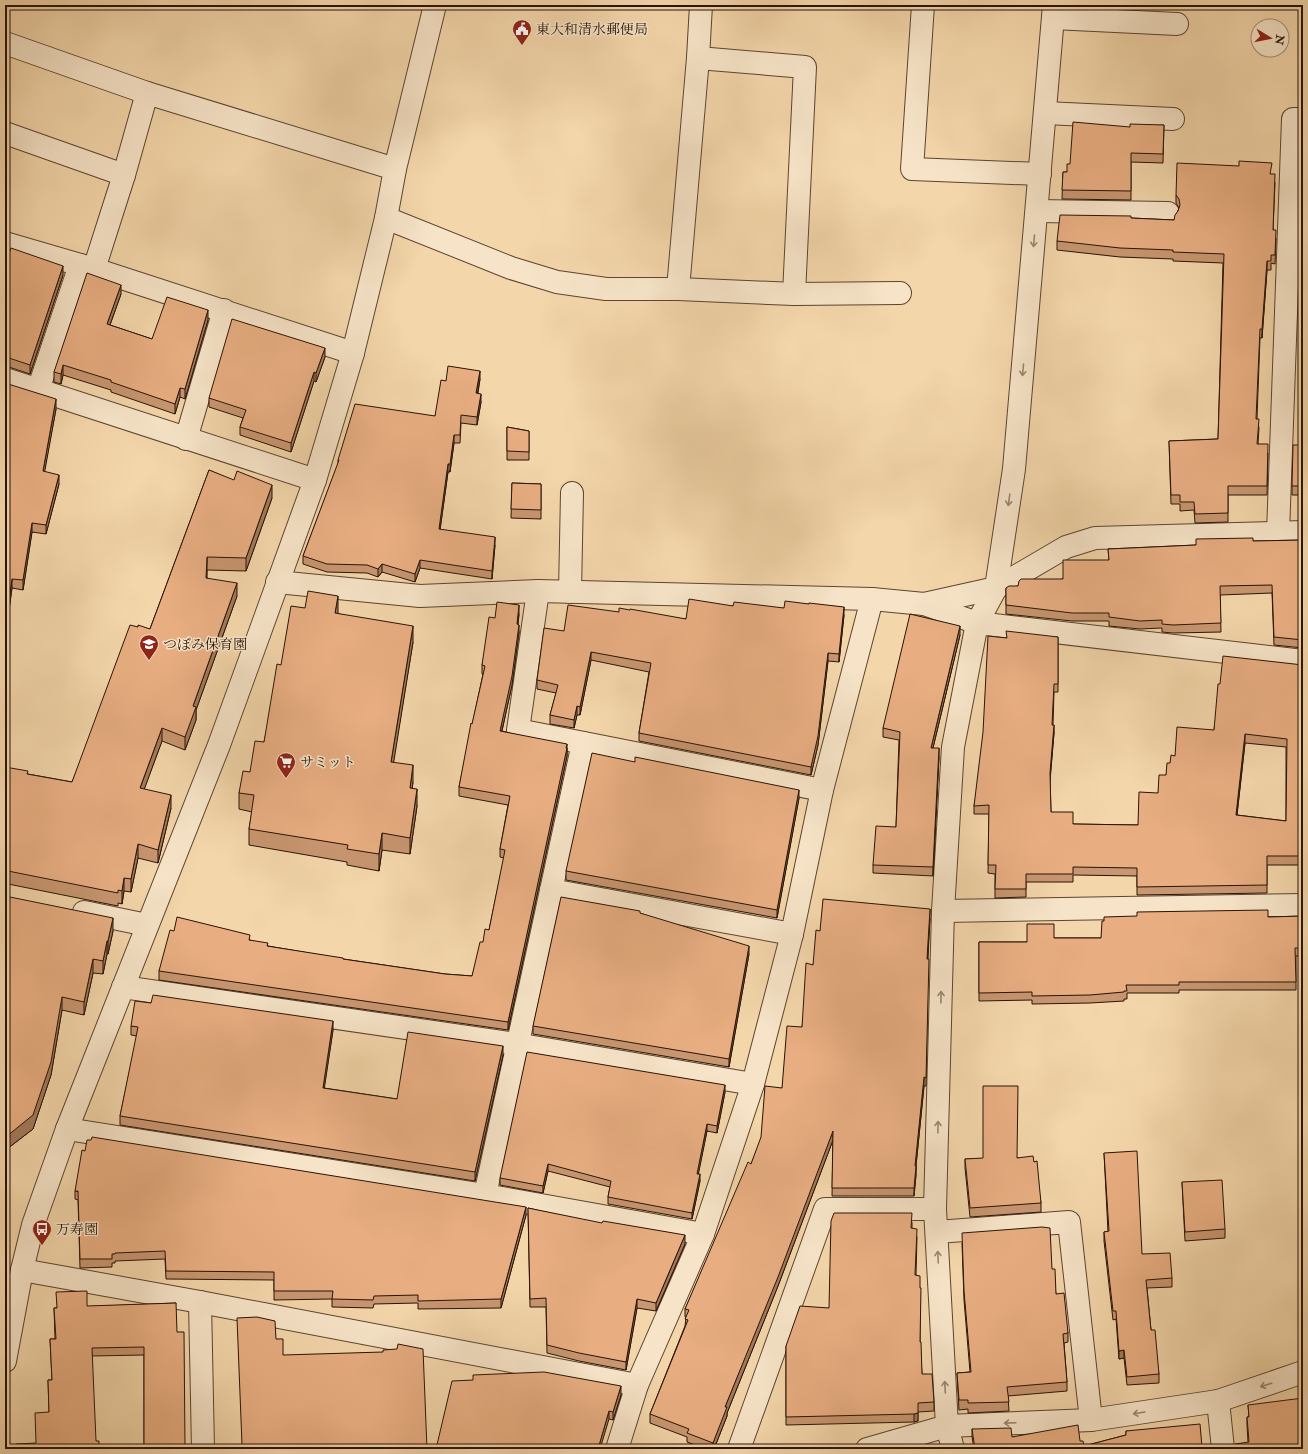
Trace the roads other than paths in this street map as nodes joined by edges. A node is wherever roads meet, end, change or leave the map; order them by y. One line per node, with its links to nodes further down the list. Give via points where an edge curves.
1 (435, 5): 13 (street)
2 (701, 5): 7 (street)
3 (923, 5): 14 (street, via 912,170)
4 (1053, 12): 5 (street); 9 (street)
5 (1177, 24)
6 (5, 43): 8 (street)
7 (698, 58): 21 (street); 23 (street, via 804,67)
8 (147, 93): 13 (street); 15 (street)
9 (1045, 113): 10 (street); 14 (street)
10 (1173, 119)
11 (1298, 119): 32 (street)
12 (5, 133): 15 (street)
13 (395, 169): 18 (street)
14 (1040, 174): 16 (street)
15 (124, 175): 20 (street)
16 (1037, 211): 17 (street); 34 (street, one-way to 34, via 1014,469)
17 (1168, 213)
18 (386, 218): 21 (street, via 510,268 557,282 606,289); 25 (street)
19 (5, 243): 20 (street)
20 (87, 267): 24 (street); 27 (street)
21 (678, 289): 23 (street)
22 (900, 293): 23 (street)
23 (794, 294)
24 (224, 310): 25 (street); 28 (street)
25 (353, 353): 29 (street)
26 (5, 379): 27 (street)
27 (38, 390): 28 (street)
28 (186, 439): 29 (street)
29 (315, 480): 33 (street)
30 (572, 493): 36 (street)
31 (1303, 532): 32 (street)
32 (1278, 533): 34 (street, via 1095,538 1066,547)
33 (277, 582): 35 (street, via 420,596); 47 (street, via 219,745)
34 (996, 588): 38 (street); 39 (street)
35 (538, 591): 36 (street); 41 (street, via 518,730)
36 (570, 592): 37 (street)
37 (872, 599): 38 (street); 42 (street)
38 (924, 604): 39 (street)
39 (977, 623): 40 (street); 46 (street, via 953,747)
40 (1303, 661)
41 (583, 743): 42 (street); 43 (street)
42 (822, 790): 48 (street)
43 (551, 890): 48 (street); 50 (street)
44 (1303, 905): 46 (street)
45 (65, 908): 47 (street)
46 (943, 911): 54 (street, one-way to 46)
47 (148, 925): 49 (street)
48 (792, 934): 51 (street)
49 (123, 987): 50 (street); 52 (street)
50 (516, 1044): 51 (street); 53 (street)
51 (753, 1084): 56 (street)
52 (67, 1129): 53 (street); 57 (street, via 34,1225)
53 (484, 1195): 56 (street)
54 (935, 1209): 55 (street); 67 (street, via 825,1209)
55 (937, 1232): 63 (street, via 1069,1222); 64 (street, one-way to 55)
56 (703, 1234): 61 (street)
57 (22, 1270): 58 (street); 59 (street)
58 (200, 1302): 61 (street); 65 (street)
59 (5, 1361)
60 (1303, 1372): 62 (street, one-way to 62)
61 (638, 1385): 66 (street)
62 (1218, 1401): 63 (street, one-way to 63); 70 (street)
63 (1091, 1420): 64 (street, one-way to 64)
64 (947, 1426): 68 (street); 69 (street)
65 (203, 1449)
66 (617, 1449)
67 (739, 1449)
68 (867, 1449)
69 (953, 1449)
70 (1223, 1449)

